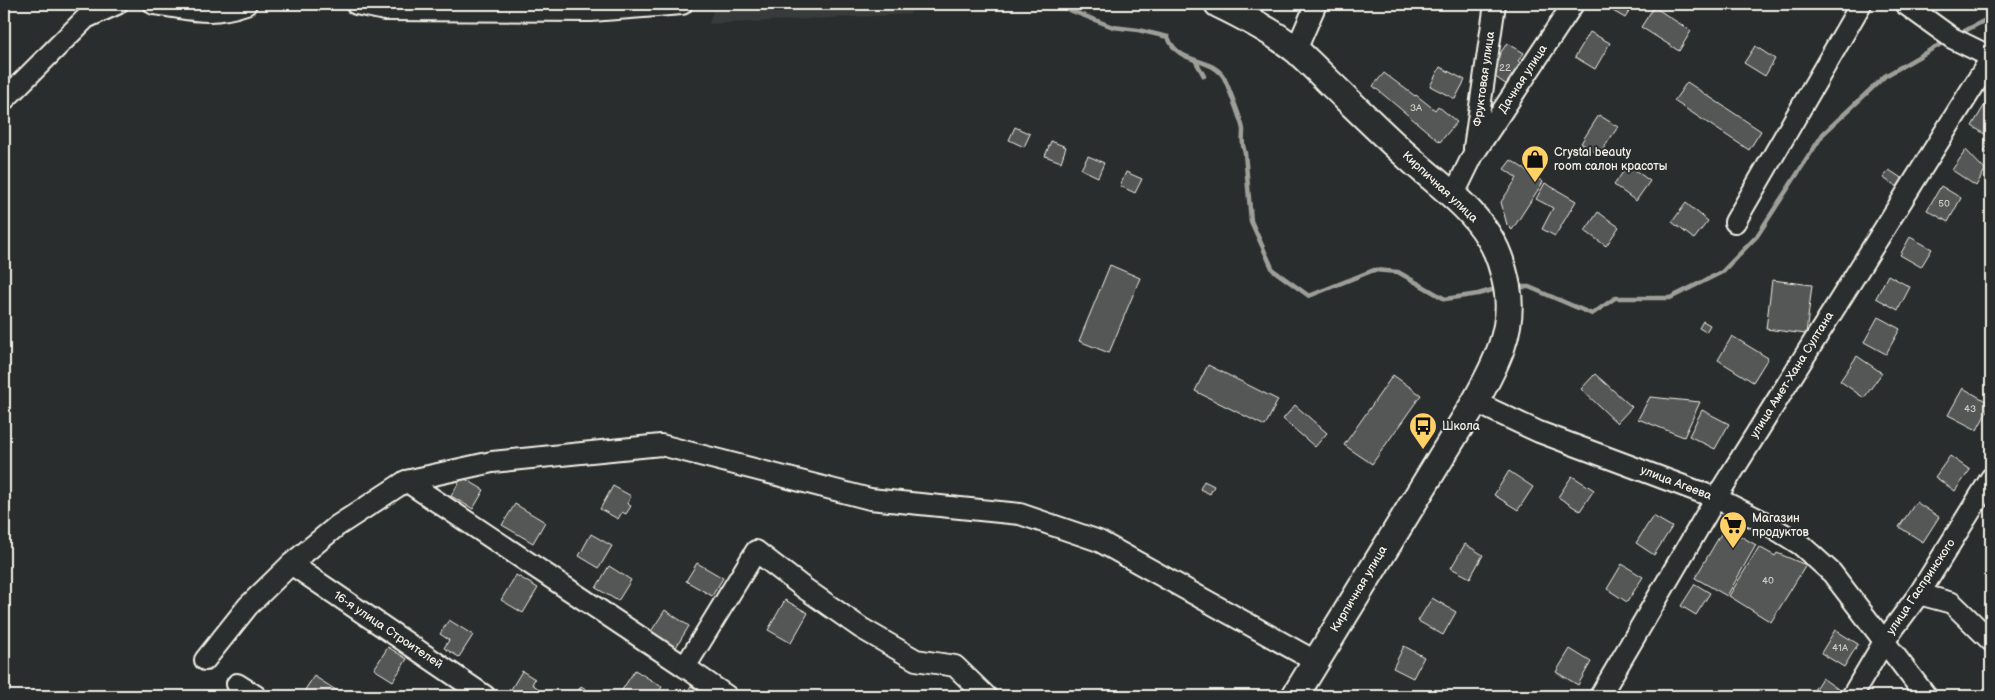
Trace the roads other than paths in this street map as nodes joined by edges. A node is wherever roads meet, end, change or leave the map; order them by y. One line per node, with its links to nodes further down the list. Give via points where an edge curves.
1 (117, 4): 14 (street, via 86,18)
2 (154, 4): 3 (street, via 207,12)
3 (246, 4)
4 (356, 4): 5 (street, via 385,10 591,11)
5 (682, 4)
6 (1218, 4): 12 (main road, Кирпичная улица, via 1252,21)
7 (1316, 4): 12 (street)
8 (1495, 4): 15 (street, Фруктовая улица)
9 (1573, 4): 15 (street, Дачная улица)
10 (1861, 4): 17 (street)
11 (1905, 4): 13 (street, via 1952,38)
12 (1296, 50): 16 (main road, Кирпичная улица, via 1408,158)
13 (1991, 57): 21 (street, улица Амет-Хана Султана)
14 (4, 100)
15 (1473, 155): 16 (street)
16 (1453, 196): 18 (main road, Кирпичная улица, via 1489,237 1507,287 1506,332 1497,362)
17 (1735, 222)
18 (1476, 402): 21 (street, улица Агеева, via 1539,432); 27 (main road, Кирпичная улица)
19 (1991, 478): 23 (street, улица Гаспринского)
20 (406, 481): 22 (street, via 337,526); 27 (street, via 492,462 661,445 870,499 1020,514 1099,541); 28 (street)
21 (1716, 498): 24 (street, улица Агеева, via 1802,545 1832,573); 35 (street, улица Амет-Хана Султана)
22 (291, 564): 26 (street, via 248,606); 31 (street, 16-я улица Строителей)
23 (1919, 594): 24 (street, улица Гаспринского); 25 (street, via 1952,604)
24 (1885, 640): 36 (street, улица Гаспринского); 37 (street, улица Агеева)
25 (1991, 641)
26 (205, 660)
27 (1315, 661): 34 (main road, Кирпичная улица)
28 (684, 667): 32 (street); 33 (street, via 756,550 861,628 916,660 955,666)
29 (237, 684): 30 (street)
30 (256, 696)
31 (485, 696)
32 (727, 696)
33 (986, 696)
34 (1295, 696)
35 (1600, 696)
36 (1852, 696)
37 (1926, 696)

